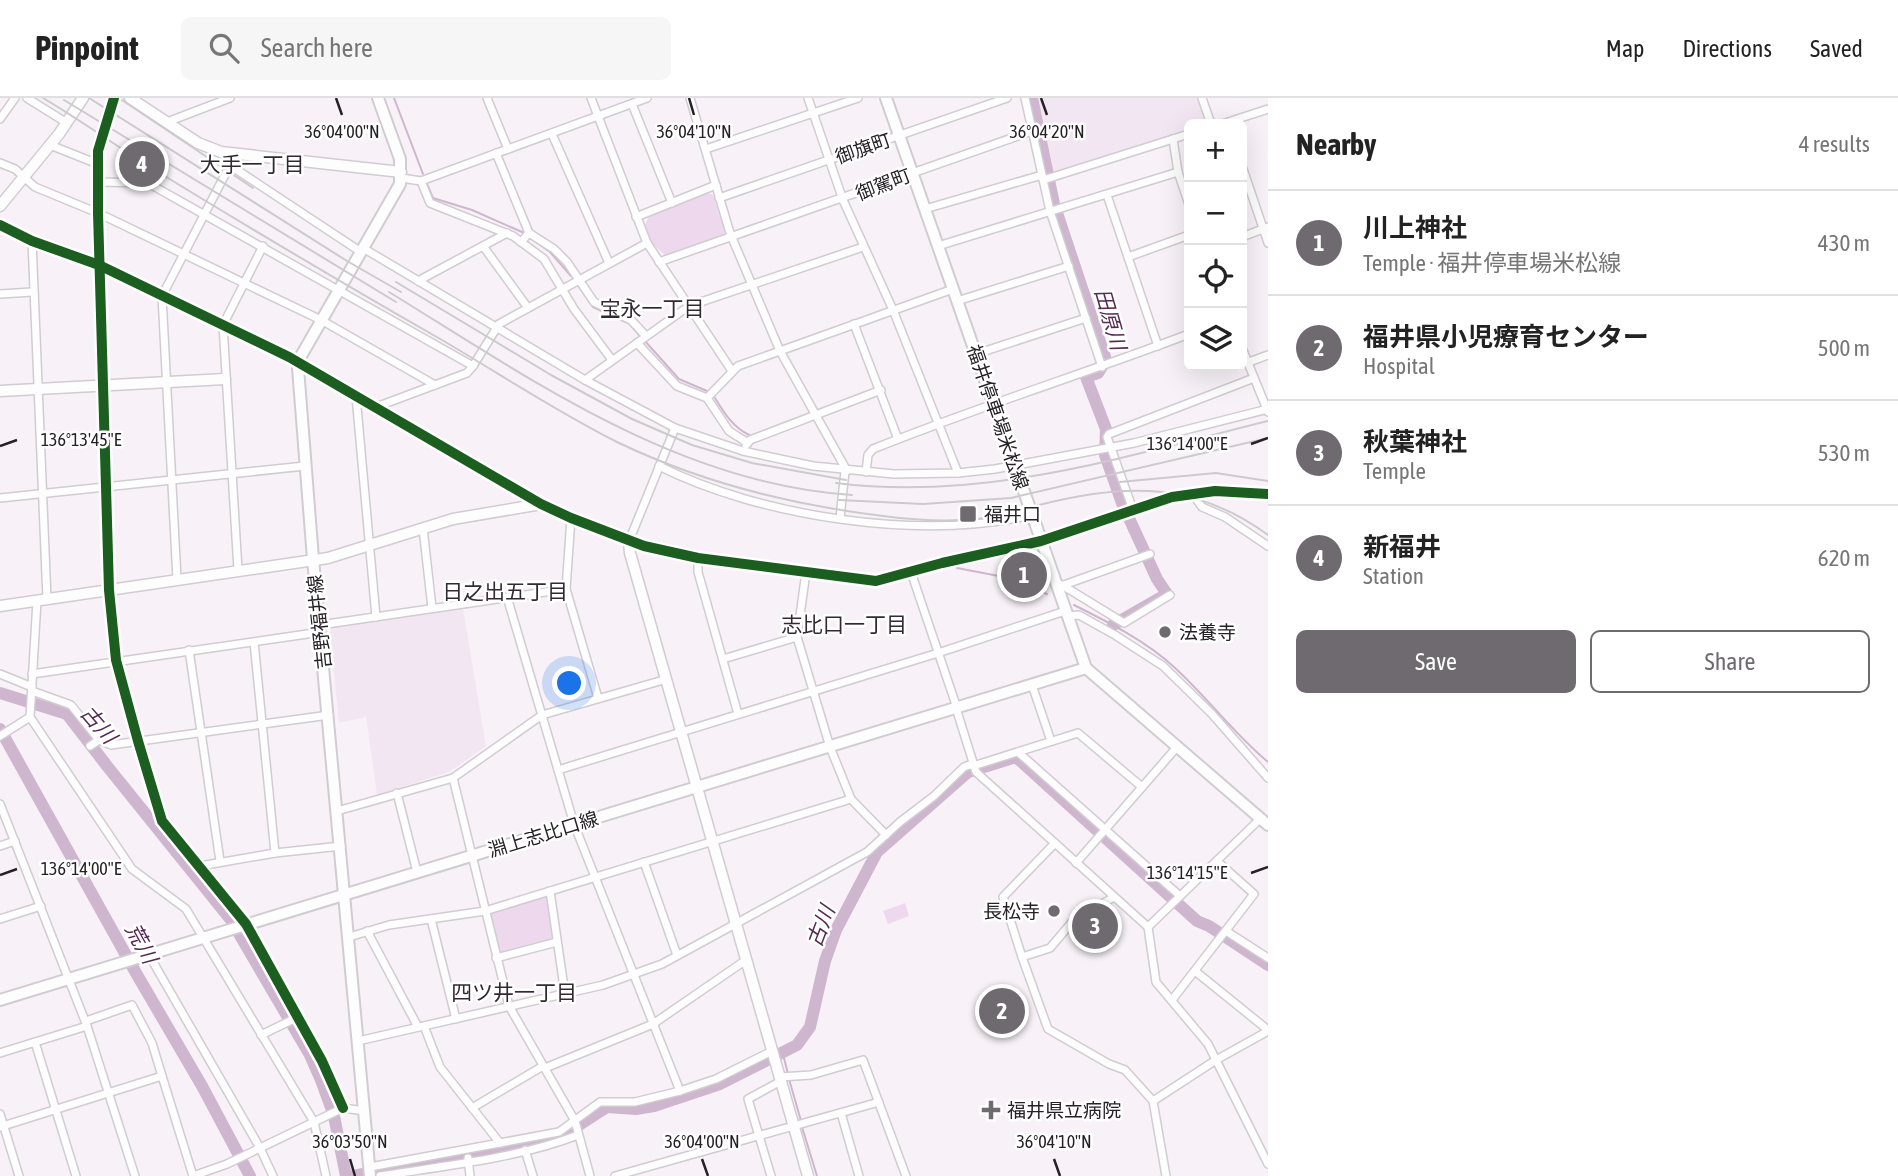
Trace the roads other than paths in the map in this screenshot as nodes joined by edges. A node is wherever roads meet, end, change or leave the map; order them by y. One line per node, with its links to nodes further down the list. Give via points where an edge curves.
1 (15, 98): 24 (street)
2 (27, 98): 28 (street)
3 (83, 98): 28 (street)
4 (114, 98): 41 (street)
5 (130, 98): 27 (street)
6 (230, 98): 19 (street)
7 (378, 98): 45 (main road, via 400,159)
8 (487, 98): 35 (street)
9 (591, 98): 23 (street)
10 (646, 98): 20 (street)
11 (808, 98): 22 (street)
12 (858, 98): 22 (street)
13 (886, 98): 31 (main road, 福井停車場米松線)
14 (1007, 98): 31 (street, 御旗町)
15 (1025, 98): 29 (street)
16 (1202, 98): 25 (street)
17 (1265, 98): 21 (street)
18 (692, 99): 36 (street)
19 (220, 100): 27 (street)
20 (632, 104): 23 (street); 57 (street)
21 (1268, 107): 26 (street)
22 (813, 113): 36 (street); 39 (street)
23 (598, 116): 30 (street); 63 (street)
24 (0, 118)
25 (1210, 119)
26 (1238, 119)
27 (167, 122): 37 (street, via 198,144)
28 (67, 123): 34 (street)
29 (1032, 131): 44 (street, 御駕町); 47 (street)
30 (552, 134): 35 (street); 83 (street)
31 (899, 135): 39 (street, 御旗町); 44 (main road, 福井停車場米松線)
32 (1184, 136): 33 (street)
33 (1173, 139): 43 (street); 47 (street)
34 (50, 145): 41 (street); 46 (street)
35 (508, 149): 38 (street)
36 (706, 149): 51 (street)
37 (229, 152): 42 (street); 45 (street)
38 (496, 153): 49 (street); 67 (street)
39 (830, 159): 55 (street, 御旗町); 56 (street)
40 (0, 163): 46 (street)
41 (98, 164): 50 (street)
42 (230, 165): 62 (street); 79 (street)
43 (1178, 172): 53 (street); 54 (street)
44 (912, 173): 56 (street, 御駕町); 59 (main road, 福井停車場米松線)
45 (401, 175): 49 (street); 79 (main road)
46 (25, 177): 58 (street); 61 (street, via 35,187)
47 (1043, 178): 59 (street); 60 (street)
48 (1247, 180): 52 (street)
49 (421, 181): 66 (street, via 430,203)
50 (99, 182): 61 (street); 62 (street, via 148,183)
51 (716, 185): 55 (street); 57 (street)
52 (1249, 186): 65 (street)
53 (1184, 190)
54 (1107, 195): 60 (street); 81 (street)
55 (719, 198): 69 (street)
56 (843, 200): 69 (street, 御駕町); 78 (street)
57 (671, 203): 63 (street)
58 (0, 206)
59 (925, 209): 77 (main road, 福井停車場米松線)
60 (1051, 211): 77 (street); 85 (street)
61 (98, 213): 80 (street); 84 (street)
62 (204, 214): 75 (street); 80 (street)
63 (636, 217): 73 (street)
64 (0, 225): 71 (street)
65 (1266, 228): 68 (street); 74 (street)
66 (506, 233): 72 (street); 76 (street)
67 (529, 233): 72 (street); 86 (street, via 554,249)
68 (1247, 235)
69 (734, 237): 82 (street, 御駕町); 89 (street)
70 (1184, 237): 81 (street)
71 (32, 241): 84 (street); 93 (street)
72 (521, 242): 90 (street, via 544,259)
73 (647, 243): 82 (street); 83 (street)
74 (1268, 243)
75 (263, 246): 88 (street); 91 (street)
76 (484, 246): 87 (street); 98 (street)
77 (938, 246): 92 (main road, 福井停車場米松線)
78 (863, 247): 89 (street); 99 (street)
79 (362, 250): 87 (street); 91 (main road)
80 (184, 254): 88 (street); 95 (street)
81 (1128, 257): 108 (street)
82 (659, 262): 97 (street)
83 (610, 263): 86 (street)
84 (99, 265): 95 (street); 124 (street)
85 (1069, 266): 96 (street); 100 (street)
86 (579, 279): 90 (street); 105 (street, via 594,302 631,320)
87 (418, 281): 104 (street)
88 (244, 284): 101 (street); 103 (street)
89 (753, 285): 97 (street); 109 (street)
90 (562, 288): 98 (street); 113 (street)
91 (339, 289): 101 (main road); 116 (street)
92 (953, 289): 96 (main road, 福井停車場米松線); 99 (street)
93 (32, 292): 94 (street); 125 (street)
94 (0, 294)
95 (162, 296): 103 (street); 122 (street)
96 (957, 301): 110 (main road, 福井停車場米松線)
97 (689, 306): 105 (street); 118 (street)
98 (528, 308): 104 (street)
99 (892, 310): 102 (street); 134 (street)
100 (1086, 318): 110 (street); 117 (street)
101 (321, 320): 114 (main road); 123 (street)
102 (854, 324): 109 (street); 126 (street)
103 (223, 325): 114 (street); 120 (street)
104 (496, 327): 116 (street); 121 (street)
105 (646, 336): 107 (street)
106 (1184, 336): 108 (street)
107 (637, 343): 113 (street); 129 (street, via 677,386)
108 (1158, 346): 117 (street)
109 (780, 351): 118 (street); 133 (street)
110 (976, 354): 130 (main road, 福井停車場米松線)
111 (1268, 355): 115 (street)
112 (1247, 358): 115 (street)
113 (612, 360): 121 (street)
114 (299, 362): 128 (street); 140 (main road, 吉野福井線)
115 (1249, 362): 119 (street)
116 (473, 366): 123 (street, via 469,373)
117 (1102, 367): 130 (street)
118 (732, 371): 129 (street)
119 (1254, 378): 132 (street); 138 (street, via 1111,432 1107,437)
120 (225, 379): 122 (street); 146 (street)
121 (585, 380): 135 (street)
122 (167, 383): 124 (street); 147 (street)
123 (435, 385): 131 (street)
124 (102, 386): 125 (street); 148 (street)
125 (37, 389): 127 (street); 150 (street)
126 (881, 390): 133 (street); 136 (street)
127 (0, 391)
128 (356, 396): 131 (street); 161 (street)
129 (707, 398): 137 (street, via 729,431)
130 (993, 403): 134 (street); 142 (main road, 福井停車場米松線)
131 (376, 407): 153 (street)
132 (1268, 410): 138 (street)
133 (816, 415): 137 (street); 143 (street)
134 (939, 422): 136 (street); 145 (street)
135 (675, 428): 139 (street); 141 (street)
136 (898, 439): 144 (street, via 873,449)
137 (748, 443): 139 (street)
138 (1110, 448): 142 (street); 154 (street)
139 (743, 452): 143 (street)
140 (305, 466): 146 (street); 165 (main road, 吉野福井線)
141 (659, 466): 157 (street, via 733,496); 159 (street)
142 (1015, 466): 145 (street); 155 (main road, 福井停車場米松線)
143 (846, 471): 144 (street); 157 (street)
144 (866, 472): 145 (street)
145 (958, 473)
146 (232, 474): 147 (street); 166 (street)
147 (172, 480): 148 (street); 169 (street)
148 (105, 487): 150 (street); 172 (street)
149 (1192, 493): 151 (street); 154 (street); 162 (street, via 1202,507)
150 (43, 494): 152 (street); 175 (street)
151 (1268, 494)
152 (0, 498)
153 (541, 504): 156 (street); 158 (street)
154 (1133, 510): 160 (street)
155 (1032, 515): 157 (street, via 932,526); 160 (main road, 福井停車場米松線)
156 (571, 518): 159 (street); 171 (street)
157 (840, 518)
158 (423, 528): 161 (street); 177 (street)
159 (629, 541): 164 (street); 192 (street)
160 (1041, 541): 168 (street); 170 (main road, 福井停車場米松線)
161 (369, 545): 165 (street); 179 (street)
162 (1268, 546)
163 (1150, 554): 170 (street)
164 (698, 558): 167 (street); 187 (street)
165 (313, 559): 166 (street); 181 (main road, 吉野福井線)
166 (238, 570): 169 (street)
167 (806, 572): 168 (street, via 876,581); 183 (street)
168 (911, 572): 186 (street)
169 (177, 579): 172 (street)
170 (1060, 586): 178 (main road, 福井停車場米松線); 180 (street)
171 (566, 589): 174 (street); 196 (street)
172 (109, 590): 175 (street); 188 (street)
173 (1170, 595): 180 (street)
174 (507, 597): 177 (street); 201 (street)
175 (42, 600): 176 (street); 191 (street)
176 (0, 607)
177 (432, 608): 179 (street)
178 (1066, 614): 182 (street, via 1079,615); 186 (street); 189 (main road, 福井停車場米松線)
179 (376, 617): 181 (street)
180 (1122, 623): 182 (street)
181 (321, 629): 184 (street); 200 (main road, 吉野福井線)
182 (1116, 634): 214 (street, via 1163,666)
183 (797, 637): 187 (street); 195 (street)
184 (254, 642): 185 (street); 202 (street)
185 (189, 650): 188 (street); 203 (street)
186 (938, 653): 195 (street); 197 (street)
187 (723, 659): 199 (street)
188 (116, 660): 191 (street); 206 (street)
189 (1086, 668): 193 (main road, 淵上志比口線); 209 (main road, 福井停車場米松線)
190 (0, 674): 194 (street)
191 (32, 674): 194 (street)
192 (667, 679): 196 (street); 204 (street)
193 (1032, 685): 197 (main road, 淵上志比口線); 207 (street)
194 (31, 691): 198 (street); 206 (street, via 71,705 95,742)
195 (814, 691): 199 (street); 208 (street)
196 (598, 698): 201 (street)
197 (956, 708): 208 (main road, 淵上志比口線); 211 (street)
198 (30, 713): 205 (street); 253 (street, via 132,869 186,909)
199 (738, 714): 204 (street)
200 (329, 715): 202 (street); 220 (main road, 吉野福井線)
201 (542, 716): 212 (street); 213 (street)
202 (262, 724): 203 (street); 230 (street)
203 (201, 732): 206 (street); 232 (street)
204 (682, 732): 212 (street); 215 (street)
205 (0, 736)
206 (138, 741): 236 (street, via 162,821)
207 (1051, 741): 210 (street); 216 (street, via 1078,733)
208 (830, 747): 215 (main road, 淵上志比口線); 218 (street)
209 (1177, 747): 216 (street); 221 (main road, 福井停車場米松線)
210 (1018, 752): 211 (street); 223 (street)
211 (973, 765): 224 (street, via 964,767); 227 (street)
212 (558, 770): 222 (street)
213 (453, 778): 217 (street); 231 (street)
214 (1268, 778)
215 (697, 787): 222 (main road, 淵上志比口線); 226 (street)
216 (1142, 787): 223 (street)
217 (397, 793): 220 (street); 237 (street)
218 (851, 799): 224 (street); 226 (street)
219 (0, 804): 225 (street)
220 (337, 811): 229 (main road, 吉野福井線)
221 (1264, 822): 233 (street)
222 (575, 824): 231 (main road, 淵上志比口線); 238 (street)
223 (1105, 830): 235 (street); 241 (street)
224 (886, 835): 247 (street, via 867,852)
225 (15, 841): 228 (street); 243 (street)
226 (712, 841): 234 (street); 247 (street)
227 (1055, 843): 235 (street); 257 (street, via 1003,897)
228 (0, 846)
229 (341, 846): 230 (street); 240 (main road, 吉野福井線)
230 (275, 853): 232 (street)
231 (471, 855): 237 (main road, 淵上志比口線); 244 (street)
232 (220, 860): 236 (street)
233 (1217, 861): 241 (street); 251 (street, via 1254,894)
234 (643, 862): 238 (street); 256 (street)
235 (1076, 863): 242 (street)
236 (200, 866): 248 (street)
237 (416, 872): 240 (main road, 淵上志比口線)
238 (595, 877): 239 (street); 262 (street)
239 (550, 891): 244 (street); 254 (street)
240 (345, 895): 248 (main road, 淵上志比口線); 252 (main road, 吉野福井線)
241 (1180, 896): 249 (street)
242 (1114, 897): 249 (street); 257 (street, via 1073,921 1051,948)
243 (41, 906): 245 (street); 263 (street)
244 (485, 911): 246 (street); 258 (street)
245 (0, 919)
246 (431, 919): 250 (street); 268 (street)
247 (736, 922): 256 (street); 260 (street)
248 (240, 926): 253 (main road, 淵上志比口線); 269 (street)
249 (1148, 928): 266 (street, via 1156,982)
250 (367, 931): 252 (street); 272 (street)
251 (1226, 931): 259 (street); 261 (street)
252 (349, 937): 275 (main road, 吉野福井線)
253 (203, 938): 255 (main road, 淵上志比口線); 274 (street)
254 (557, 942): 258 (street); 264 (street)
255 (149, 955): 263 (main road, 淵上志比口線); 300 (street)
256 (677, 955): 262 (street)
257 (1022, 957): 285 (street, via 1048,1029 1125,1070)
258 (496, 958): 267 (street)
259 (1268, 958)
260 (746, 960): 271 (street); 277 (street)
261 (1195, 971): 266 (street); 273 (street)
262 (634, 975): 264 (street); 271 (street)
263 (70, 979): 265 (main road, 淵上志比口線); 270 (street)
264 (565, 994): 267 (street)
265 (0, 1000)
266 (1172, 1000): 279 (street)
267 (509, 1006): 268 (street); 280 (street)
268 (456, 1018): 272 (street)
269 (293, 1020): 274 (street); 289 (street, via 322,1061)
270 (87, 1023): 276 (street); 281 (street, via 132,1005 152,1043); 284 (street)
271 (653, 1024): 280 (street); 283 (street)
272 (421, 1027): 275 (street); 287 (street, via 440,1067)
273 (1268, 1030): 279 (street)
274 (261, 1035): 294 (street)
275 (358, 1041): 290 (main road, 吉野福井線)
276 (35, 1042): 278 (street); 288 (street)
277 (772, 1052): 282 (street); 283 (street)
278 (0, 1053)
279 (1216, 1060): 285 (street); 304 (street)
280 (544, 1067): 287 (street); 293 (street)
281 (162, 1076): 284 (street); 311 (street)
282 (780, 1079): 286 (street, via 863,1060); 296 (street); 298 (street, via 748,1099)
283 (680, 1091): 293 (street, via 635,1102 600,1102)
284 (110, 1094): 288 (street); 310 (street)
285 (1153, 1101): 324 (street)
286 (879, 1102): 291 (street); 323 (street)
287 (472, 1108): 299 (street)
288 (56, 1110): 295 (street); 309 (street)
289 (337, 1111): 290 (street); 294 (street)
290 (365, 1111): 306 (main road, 吉野福井線)
291 (841, 1113): 296 (street); 322 (street)
292 (0, 1114): 295 (street)
293 (575, 1121): 297 (street); 299 (street, via 559,1132)
294 (314, 1122): 300 (street); 313 (street)
295 (2, 1127): 308 (street)
296 (794, 1127): 298 (street); 321 (street)
297 (578, 1135): 302 (street); 317 (street)
298 (759, 1136): 305 (street); 320 (street)
299 (500, 1143): 301 (street)
300 (260, 1148): 311 (street); 312 (street)
301 (465, 1150): 303 (street); 306 (street)
302 (524, 1150): 303 (street); 316 (street)
303 (469, 1162): 307 (street); 315 (street)
304 (1268, 1164)
305 (647, 1167): 318 (street); 319 (street)
306 (370, 1171)
307 (424, 1172): 314 (street)
308 (19, 1176)
309 (76, 1176)
310 (135, 1176)
311 (193, 1176)
312 (273, 1176)
313 (326, 1176)
314 (380, 1176)
315 (470, 1176)
316 (533, 1176)
317 (590, 1176)
318 (615, 1176)
319 (650, 1176)
320 (771, 1176)
321 (808, 1176)
322 (859, 1176)
323 (906, 1176)
324 (1166, 1176)

